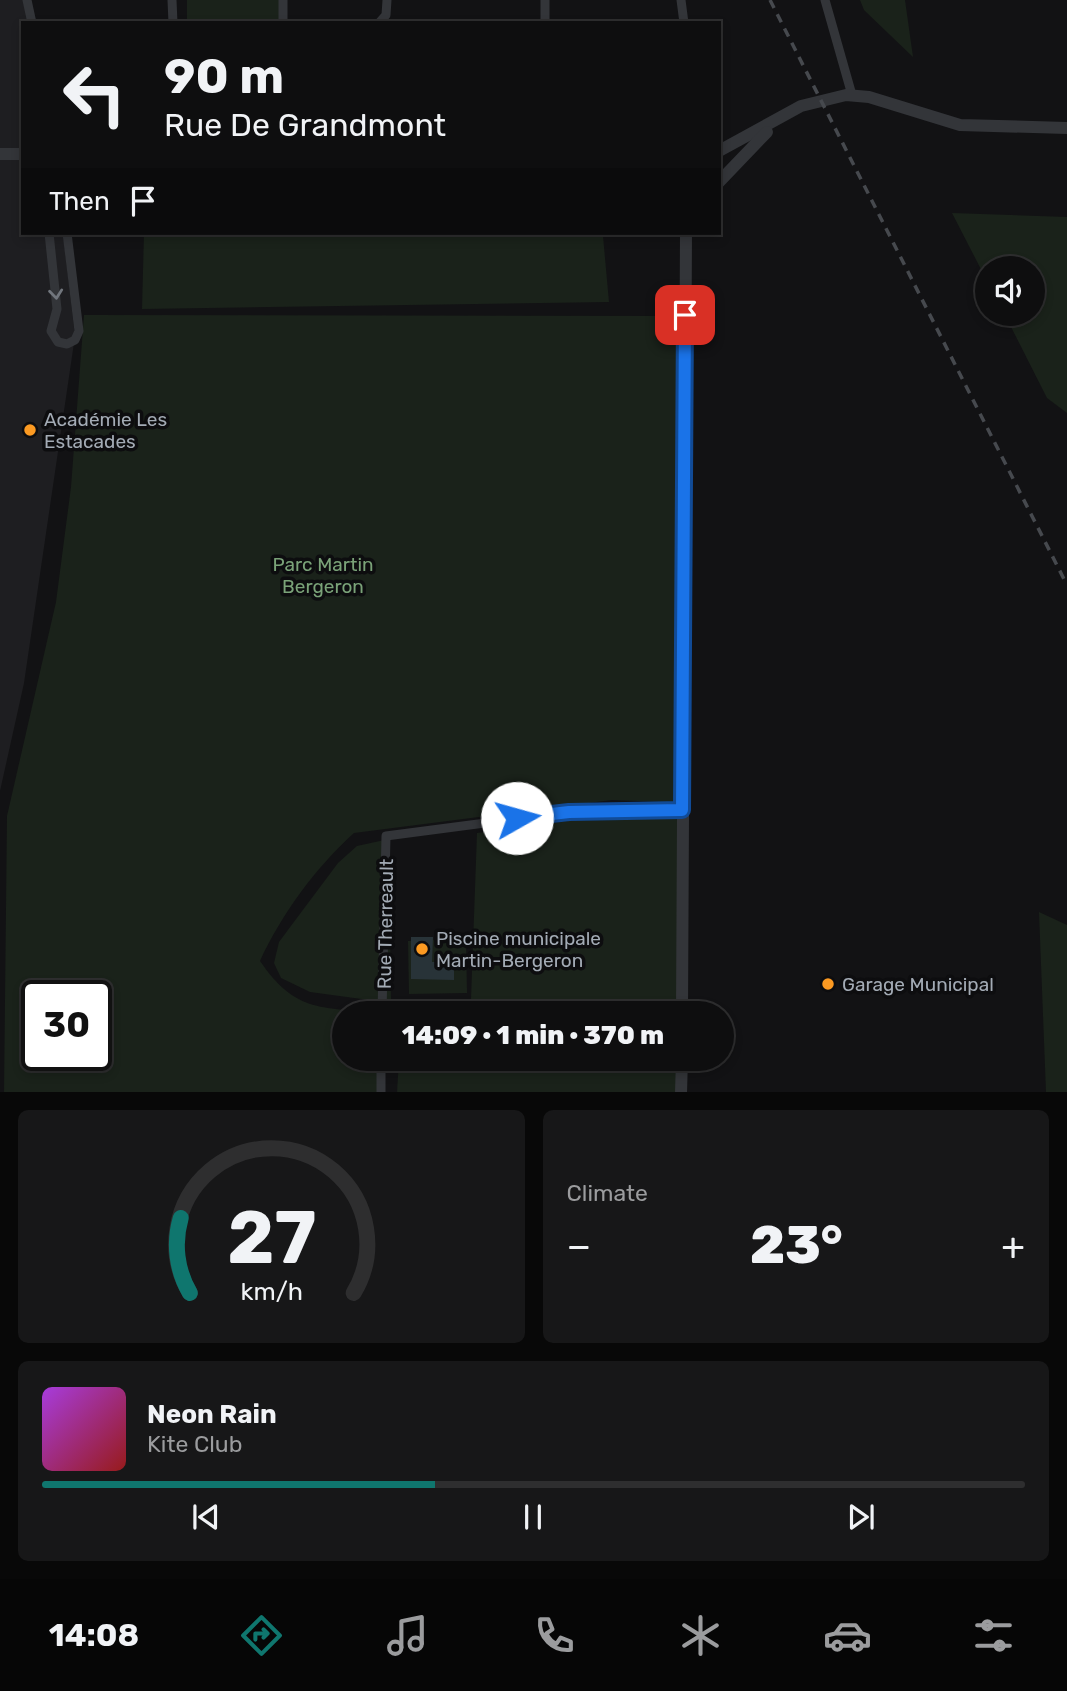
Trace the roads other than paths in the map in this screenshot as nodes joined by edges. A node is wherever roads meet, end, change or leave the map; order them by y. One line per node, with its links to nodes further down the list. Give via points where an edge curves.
1 (27, 0): 8 (street)
2 (172, 0): 9 (street)
3 (283, 0): 10 (street)
4 (387, 0): 11 (street)
5 (545, 0): 12 (street)
6 (681, 0): 13 (street)
7 (825, 0): 14 (street)
8 (32, 21)
9 (173, 21)
10 (283, 21)
11 (381, 21)
12 (545, 21)
13 (684, 21)
14 (852, 95): 15 (street, via 810,103); 16 (street, via 960,125)
15 (785, 114): 17 (street); 20 (street)
16 (1067, 128)
17 (721, 150)
18 (0, 154): 19 (street)
19 (21, 154)
20 (721, 180)
21 (49, 235): 22 (street, one-way to 22, via 57,309 51,331 58,342 67,344 79,331)
22 (67, 235)
23 (687, 235): 25 (street)
24 (694, 235): 25 (street)
25 (686, 264): 26 (street)
26 (682, 810): 27 (street, Rue Therreault, via 569,812 386,836); 28 (street)
27 (382, 1001)
28 (682, 1001)
29 (381, 1071): 31 (street)
30 (682, 1071): 32 (street)
31 (381, 1092)
32 (681, 1092)

